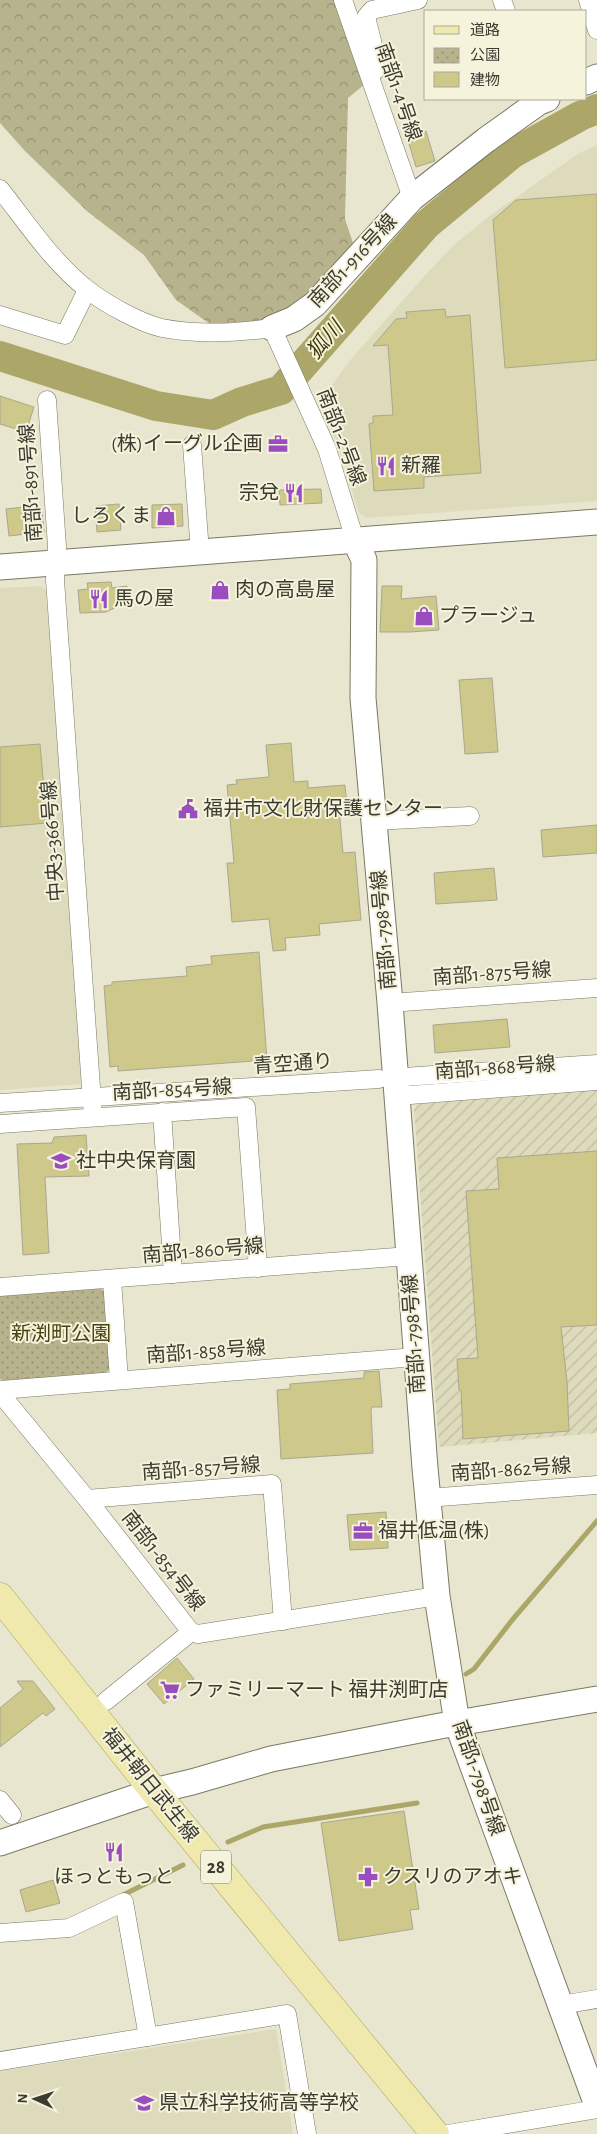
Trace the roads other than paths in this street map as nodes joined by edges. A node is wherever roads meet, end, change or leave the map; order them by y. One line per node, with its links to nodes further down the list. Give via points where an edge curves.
1 (343, 0): 5 (street, 南部1-4号線)
2 (418, 0): 5 (street, via 372,10 366,16 373,45)
3 (588, 0): 4 (street)
4 (597, 30)
5 (376, 94): 8 (street, 南部1-4号線)
6 (541, 100): 8 (street, 南部1-916号線)
7 (0, 189): 9 (street, 南部1-916号線, via 44,245)
8 (412, 198): 11 (street, 南部1-916号線, via 315,304 294,319)
9 (87, 290): 10 (street, via 65,335); 11 (street, 南部1-916号線, via 160,327 209,332)
10 (0, 315)
11 (272, 328): 15 (street, 南部1-2号線, via 327,448)
12 (47, 400): 17 (street, 南部1-891号線, via 58,547)
13 (192, 445): 16 (street)
14 (597, 522): 15 (street)
15 (355, 540): 16 (street); 20 (street, 南部1-798号線, via 364,560 363,698)
16 (200, 552): 17 (street)
17 (56, 563): 18 (street); 26 (street, 中央3-366号線)
18 (0, 567)
19 (470, 816): 20 (street)
20 (374, 821): 22 (street, 南部1-798号線)
21 (597, 988): 22 (street, 南部1-875号線)
22 (390, 1003): 25 (street, 南部1-798号線)
23 (597, 1064): 25 (street, 青空通り)
24 (597, 1081): 25 (street, 南部1-868号線)
25 (393, 1084): 26 (street, 青空通り); 31 (street, 南部1-798号線)
26 (92, 1097): 27 (street, 青空通り); 29 (street, 中央3-366号線)
27 (0, 1103)
28 (162, 1112): 29 (street, 南部1-854号線); 32 (street, 南部1-854号線, via 246,1107); 33 (street)
29 (93, 1116): 30 (street, 南部1-854号線)
30 (0, 1124)
31 (409, 1256): 32 (street, 南部1-860号線); 36 (street, 南部1-798号線)
32 (258, 1268): 33 (street, 南部1-860号線)
33 (173, 1274): 34 (street, 南部1-860号線)
34 (112, 1280): 35 (street, 南部1-860号線); 37 (street)
35 (0, 1287)
36 (416, 1357): 37 (street, 南部1-858号線); 40 (street, 南部1-798号線)
37 (119, 1380): 38 (street, 南部1-858号線)
38 (0, 1391): 41 (street, 南部1-854号線)
39 (597, 1485): 40 (street, 南部1-862号線)
40 (428, 1498): 42 (street, 南部1-798号線)
41 (87, 1499): 44 (street, 南部1-857号線, via 272,1484); 45 (street, 南部1-854号線)
42 (437, 1596): 44 (street, 南部1-854号線); 48 (street, 南部1-798号線)
43 (0, 1597): 49 (main road, 福井朝日武生線 / 28)
44 (283, 1621): 45 (street, 南部1-854号線, via 198,1634)
45 (191, 1632): 47 (street)
46 (597, 1700): 48 (street)
47 (106, 1702)
48 (458, 1723): 49 (street, via 271,1759); 55 (street, 南部1-798号線)
49 (154, 1791): 52 (street); 61 (main road, 福井朝日武生線 / 28)
50 (0, 1800): 51 (street)
51 (12, 1815)
52 (0, 1843)
53 (0, 1932): 56 (street, via 69,1928 124,1902)
54 (597, 1999): 55 (street)
55 (561, 2005): 58 (street, 南部1-798号線)
56 (148, 2037): 57 (street); 60 (street, via 287,2014)
57 (0, 2062)
58 (597, 2105)
59 (597, 2109): 62 (street)
60 (307, 2134)
61 (435, 2134)
62 (448, 2134)

